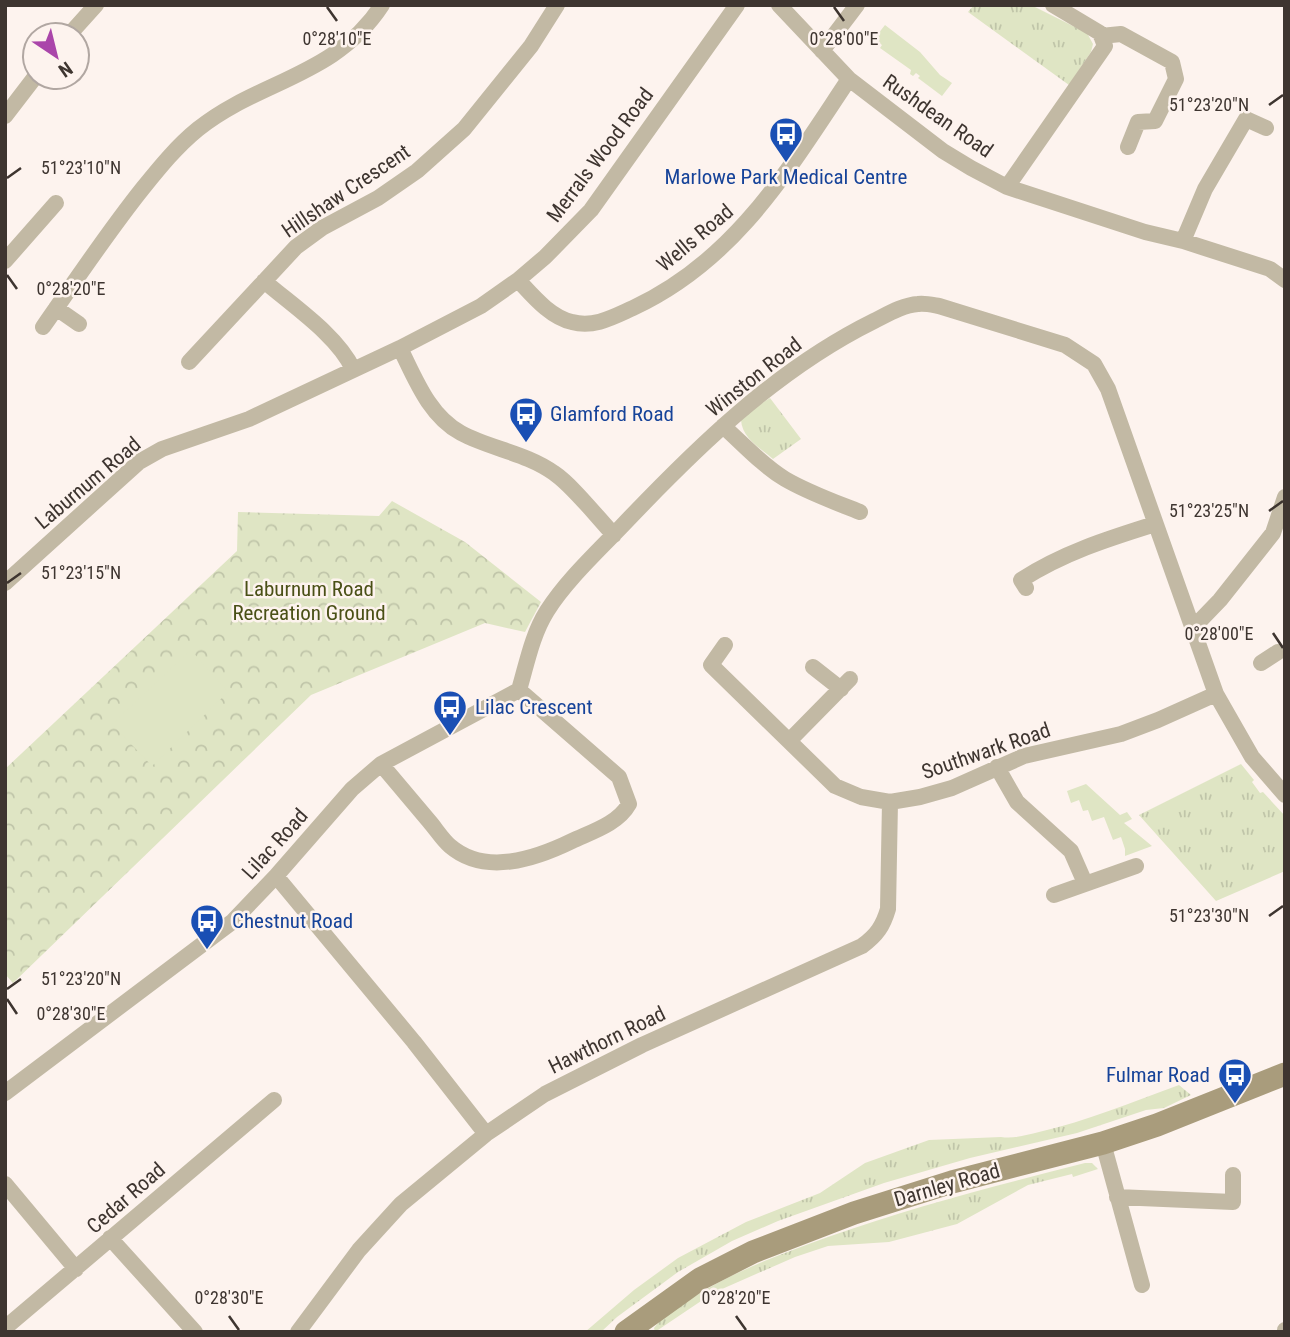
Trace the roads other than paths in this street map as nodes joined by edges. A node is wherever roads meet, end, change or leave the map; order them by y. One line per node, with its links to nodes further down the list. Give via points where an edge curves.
1 (96, 5): 8 (street)
2 (382, 5): 23 (street, via 351,43 324,62 222,112 173,152)
3 (557, 5): 21 (street, Hillshaw Crescent, via 464,129 418,171 296,247)
4 (737, 5): 20 (street, Merrals Wood Road, via 591,209)
5 (779, 5): 10 (street, Rushdean Road)
6 (857, 5): 10 (street)
7 (1053, 5): 9 (street)
8 (82, 21)
9 (1101, 36): 15 (street, via 1121,34 1172,62 1176,79 1155,121 1138,122); 16 (street, via 1105,46)
10 (822, 51): 11 (street, Rushdean Road)
11 (849, 79): 16 (street, Rushdean Road, via 943,151); 20 (street, Wells Road, via 758,211 700,266 665,290 589,324 556,315)
12 (24, 91): 13 (street)
13 (5, 117)
14 (1266, 128): 18 (street, via 1246,119 1205,189)
15 (1128, 147)
16 (1007, 187): 18 (street, Rushdean Road)
17 (56, 203): 19 (street)
18 (1183, 241): 22 (street, Rushdean Road, via 1270,269)
19 (5, 261)
20 (517, 280): 26 (street, Merrals Wood Road, via 481,306)
21 (264, 281): 27 (street, Hillshaw Crescent); 28 (street, via 329,337)
22 (1285, 281)
23 (56, 308): 24 (street); 25 (street)
24 (79, 324)
25 (43, 327)
26 (400, 348): 28 (street, Merrals Wood Road); 34 (street, via 426,399 442,419 460,433 556,474)
27 (189, 362)
28 (353, 369): 29 (street, Merrals Wood Road)
29 (249, 419): 35 (street, Laburnum Road, via 162,449 139,463)
30 (723, 426): 32 (street, via 786,479); 33 (street, Winston Road, via 760,394 848,334 892,312 918,304 965,313 1065,345 1094,364 1108,389); 34 (street, Winston Road)
31 (1285, 497): 37 (street, via 1273,533)
32 (860, 512)
33 (1154, 524): 36 (street, via 1046,564 1021,580); 37 (street)
34 (614, 534): 42 (street, Winston Road, via 549,608 537,628)
35 (5, 583)
36 (1026, 588)
37 (1193, 628): 43 (street)
38 (725, 645): 44 (street, Southwark Road, via 712,665)
39 (1283, 654): 40 (street)
40 (1261, 663)
41 (813, 667): 44 (street, via 846,684)
42 (519, 690): 45 (street, Lilac Road); 45 (street, via 619,777 629,804 623,815 561,847 528,858 484,861 450,846)
43 (1216, 694): 46 (street, Southwark Road, via 1121,734); 47 (street, via 1237,732)
44 (789, 741): 48 (street, Southwark Road, via 835,786)
45 (381, 764): 50 (street, Lilac Road, via 352,789)
46 (997, 766): 48 (street, Southwark Road, via 952,788); 51 (street, via 1017,802 1071,851)
47 (1281, 785)
48 (890, 802): 56 (street, Hawthorn Road, via 888,909 884,926 874,937 545,1094)
49 (1136, 866): 51 (street)
50 (276, 876): 54 (street, Lilac Road, via 232,922); 56 (street)
51 (1085, 883): 52 (street)
52 (1054, 895)
53 (1285, 1074): 57 (street, Darnley Road)
54 (5, 1093)
55 (274, 1100): 61 (street, Cedar Road)
56 (486, 1134): 67 (street, Hawthorn Road, via 401,1204 359,1250)
57 (1103, 1143): 60 (street); 65 (street, Darnley Road, via 952,1182 753,1252 700,1279)
58 (1233, 1175): 60 (street, via 1233,1202)
59 (5, 1184): 62 (street)
60 (1117, 1197): 63 (street)
61 (110, 1238): 62 (street, Cedar Road); 66 (street)
62 (76, 1269): 64 (street, Cedar Road)
63 (1142, 1285)
64 (5, 1328)
65 (635, 1329)
66 (195, 1332)
67 (298, 1332)

